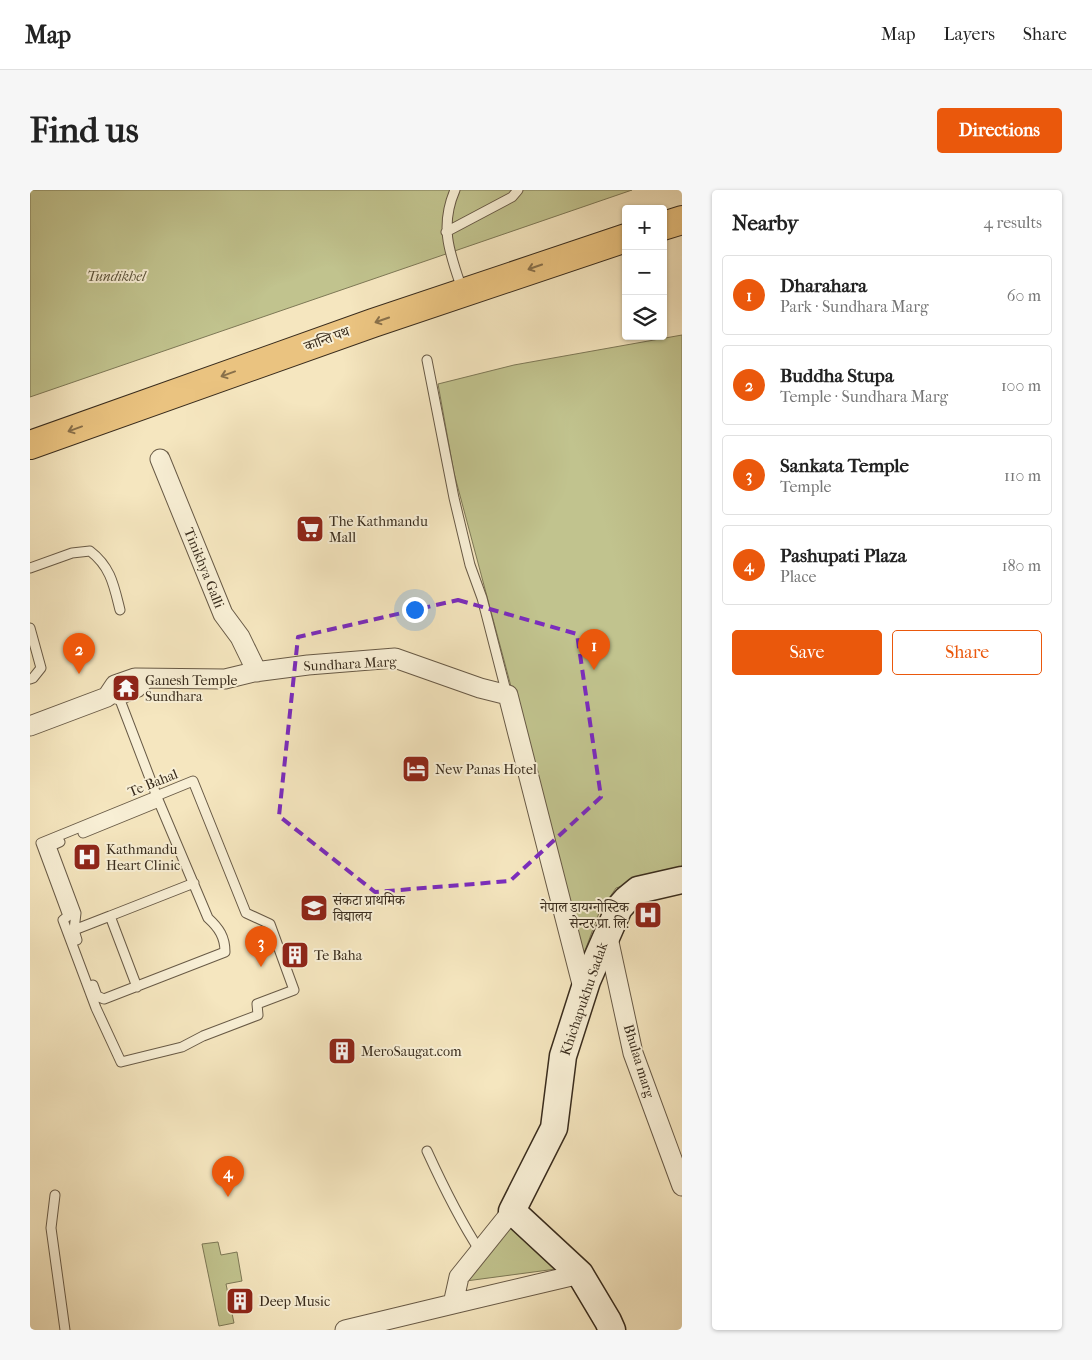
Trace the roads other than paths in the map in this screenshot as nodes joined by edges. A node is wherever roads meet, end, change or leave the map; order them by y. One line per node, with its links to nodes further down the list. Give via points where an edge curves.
1 (448, 190): 4 (lane)
2 (455, 190): 4 (lane)
3 (518, 190): 7 (lane)
4 (449, 203): 7 (lane)
5 (682, 220): 6 (main road)
6 (667, 225)
7 (446, 232): 9 (lane)
8 (622, 239): 9 (main road, कान्ति पथ, one-way to 9)
9 (463, 292): 11 (main road, कान्ति पथ, one-way to 11)
10 (427, 360): 18 (lane, via 470,565)
11 (30, 445)
12 (160, 459): 16 (street, Tinikhya Galli, via 223,614 240,637)
13 (30, 568): 14 (lane, via 72,553 90,551 101,560 112,579)
14 (120, 610)
15 (30, 628): 17 (lane, via 41,668)
16 (257, 672): 18 (street, Sundhara Marg, via 396,658); 19 (street, Sundhara Marg, via 225,679 135,678 115,686)
17 (30, 679)
18 (508, 695): 28 (street)
19 (113, 698): 20 (street); 21 (lane)
20 (30, 726)
21 (158, 799): 21 (lane, Te Bahal, via 193,781 246,912 270,924 294,990 257,1004 258,1015 238,1024 182,1047 120,1062 63,920 68,916 41,843); 23 (lane); 25 (lane, via 50,846 76,913)
22 (676, 881): 26 (street, Khichapukhu Sadak, via 638,890 619,908)
23 (194, 883): 24 (lane); 27 (lane, via 208,918 219,928 225,952)
24 (110, 916): 25 (lane); 27 (lane)
25 (74, 930): 27 (lane, via 97,996 104,999)
26 (607, 933): 28 (street, Khichapukhu Sadak); 30 (street, Bhulaa marg, via 633,1054)
27 (137, 986)
28 (584, 992): 32 (street, Khichapukhu Sadak, via 563,1056 554,1128)
29 (427, 1151): 33 (lane, via 462,1224)
30 (682, 1186)
31 (56, 1195): 36 (lane, via 51,1228)
32 (512, 1211): 33 (street, Khichapukhu Sadak); 34 (street)
33 (480, 1251): 35 (street, Khichapukhu Sadak, via 459,1277)
34 (580, 1274): 35 (street); 38 (street)
35 (453, 1304): 37 (street)
36 (65, 1330)
37 (345, 1330)
38 (612, 1330)

